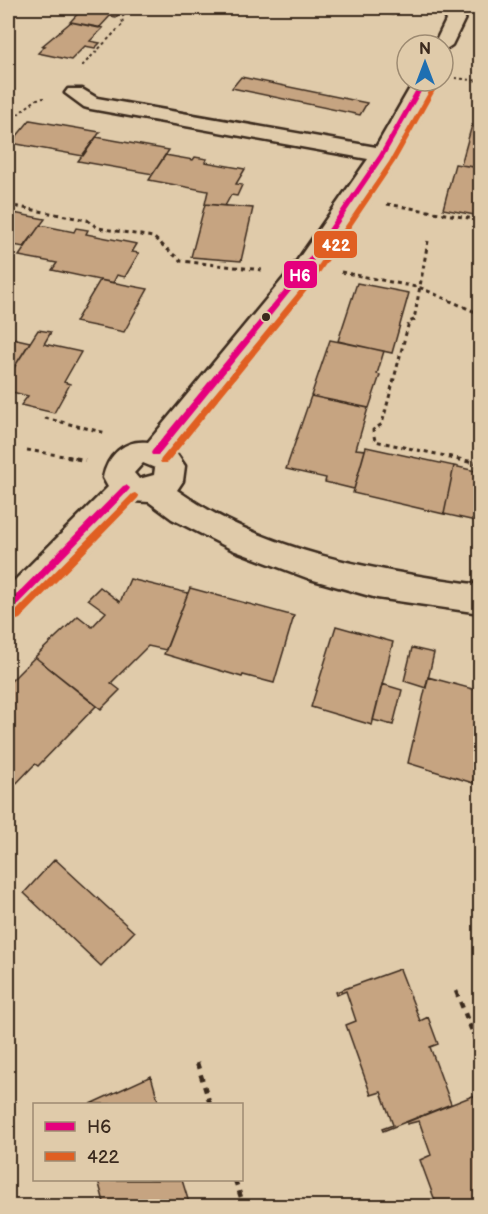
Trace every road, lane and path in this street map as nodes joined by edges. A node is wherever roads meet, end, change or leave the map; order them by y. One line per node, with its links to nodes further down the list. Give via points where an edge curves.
1 (132, 8): 6 (path, via 122,17 123,24 70,78)
2 (461, 8): 3 (street)
3 (449, 33)
4 (455, 77): 5 (path)
5 (480, 81)
6 (75, 93): 8 (path, via 37,99); 9 (street, via 91,103)
7 (417, 93): 9 (street)
8 (8, 122)
9 (382, 155): 10 (street)
10 (354, 198): 12 (path); 14 (street)
11 (8, 205): 14 (path, via 87,220 98,228 153,237 181,261)
12 (480, 220)
13 (428, 240): 15 (path)
14 (305, 270): 15 (path); 19 (street, via 155,453 170,466 168,481)
15 (421, 288): 16 (path); 18 (path, via 382,424 373,430 375,441)
16 (480, 314)
17 (27, 450): 19 (path)
18 (480, 464)
19 (133, 482): 20 (street, via 253,546 309,566 373,583); 21 (street)
20 (480, 599)
21 (8, 608)
22 (456, 991): 23 (path)
23 (480, 1051)
24 (197, 1063): 25 (path)
25 (210, 1103)
26 (236, 1181): 27 (path)
27 (244, 1206)

